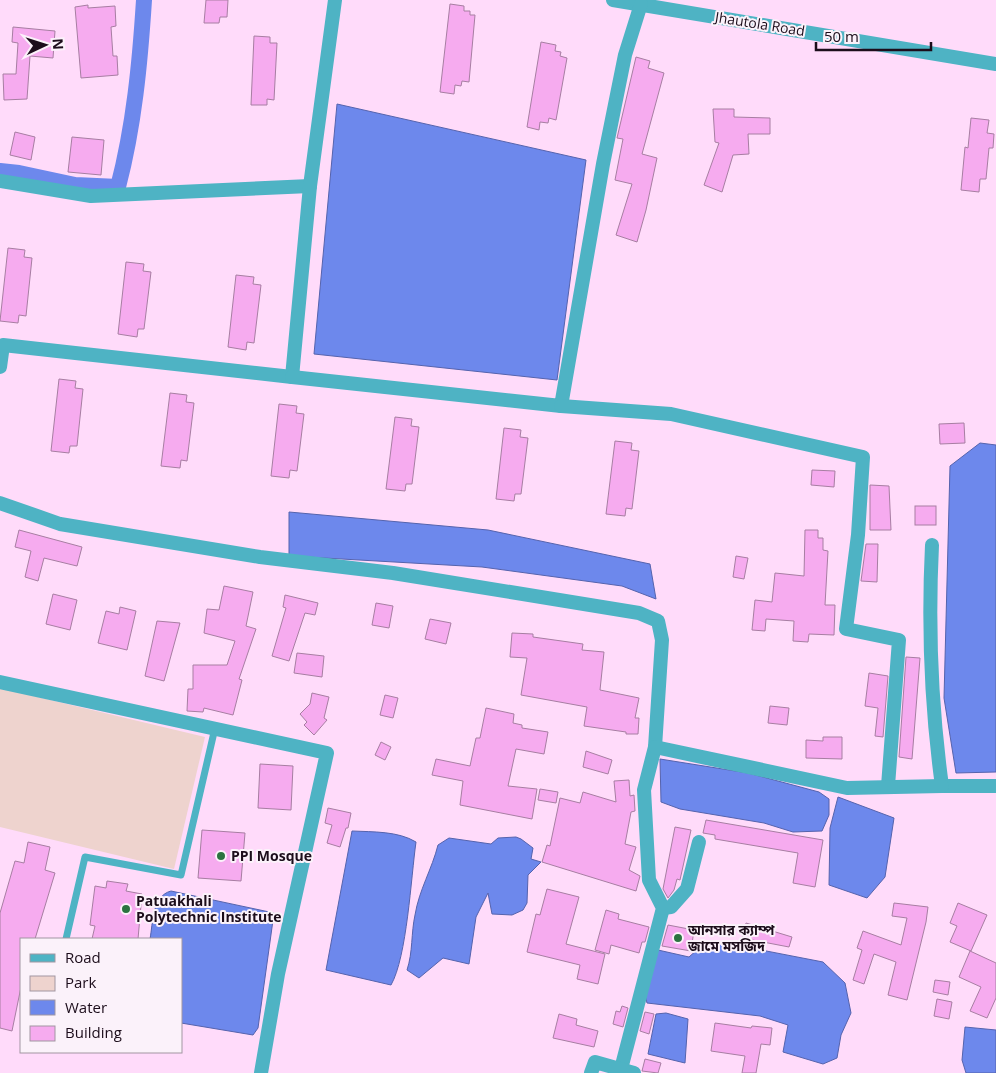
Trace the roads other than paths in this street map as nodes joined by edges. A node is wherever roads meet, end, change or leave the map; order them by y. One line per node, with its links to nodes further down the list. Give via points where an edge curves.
1 (335, 0): 6 (street)
2 (612, 0): 3 (street, Jhautola Road)
3 (641, 4): 4 (street, Jhautola Road); 9 (street, via 625,55)
4 (996, 64)
5 (0, 181): 6 (street, via 91,196)
6 (310, 186): 8 (street)
7 (0, 368): 8 (street, via 3,345)
8 (292, 378): 9 (street)
9 (561, 406): 15 (street, via 671,414 863,457 858,535 846,629 899,640)
10 (0, 503): 14 (street, via 60,524 639,613 658,621 662,640)
11 (932, 545): 16 (street, via 929,610 934,729)
12 (0, 682): 13 (street)
13 (215, 728): 20 (lane, via 181,875 85,857); 22 (street, via 327,753 278,974)
14 (655, 747): 15 (street, via 847,788); 19 (street, via 644,800 649,880)
15 (888, 786): 16 (street)
16 (942, 786): 17 (street)
17 (996, 786)
18 (699, 842): 19 (street, via 687,889 671,907)
19 (663, 908): 21 (street)
20 (66, 938)
21 (628, 1071): 23 (street, via 595,1062)
22 (261, 1073)
23 (591, 1073)

